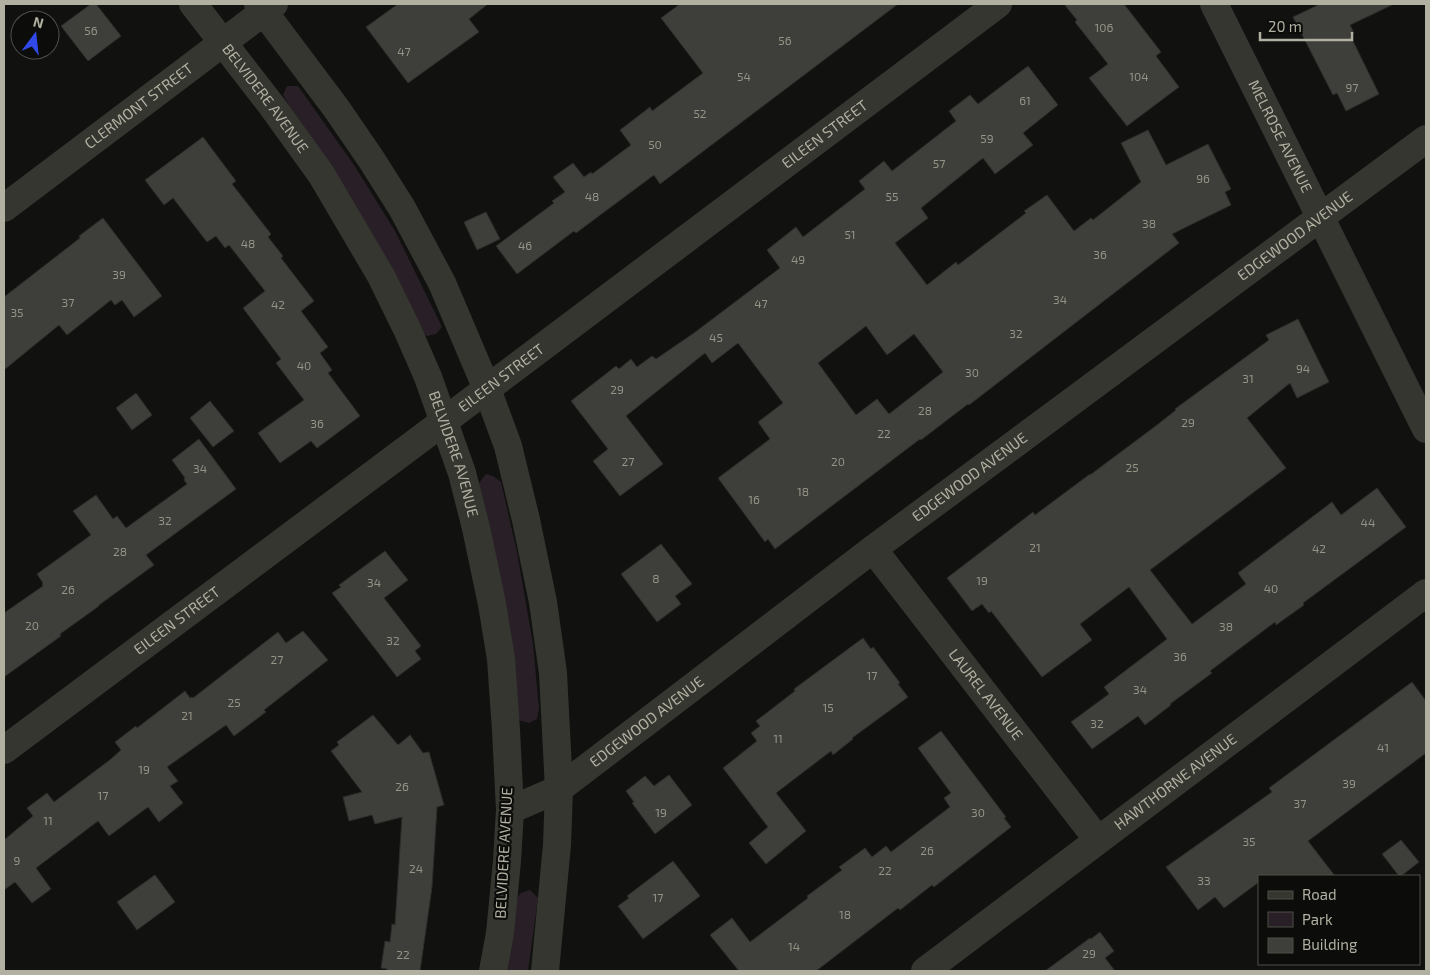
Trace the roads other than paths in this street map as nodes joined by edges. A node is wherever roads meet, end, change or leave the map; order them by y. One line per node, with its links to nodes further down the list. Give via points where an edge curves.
1 (193, 4): 5 (street, BELVIDERE AVENUE)
2 (998, 4): 9 (street, EILEEN STREET)
3 (1214, 4): 8 (street, MELROSE AVENUE)
4 (265, 6): 5 (street, CLERMONT STREET); 9 (street, via 402,208 442,283)
5 (223, 43): 7 (street, CLERMONT STREET); 10 (street, BELVIDERE AVENUE, via 321,174 381,276 428,377)
6 (1426, 139): 8 (street, EDGEWOOD AVENUE)
7 (4, 208)
8 (1320, 219): 11 (street, MELROSE AVENUE); 12 (street, EDGEWOOD AVENUE)
9 (487, 389): 10 (street, EILEEN STREET); 15 (street, via 508,446 543,602 553,673)
10 (443, 422): 14 (street, EILEEN STREET); 16 (street, BELVIDERE AVENUE, via 462,473 492,604 501,659)
11 (1426, 428)
12 (873, 549): 15 (street, EDGEWOOD AVENUE); 17 (street, LAUREL AVENUE)
13 (1426, 593): 17 (street, HAWTHORNE AVENUE)
14 (4, 750)
15 (559, 789): 16 (street, EDGEWOOD AVENUE); 19 (street)
16 (510, 810): 18 (street, BELVIDERE AVENUE)
17 (1098, 840): 20 (street, HAWTHORNE AVENUE)
18 (494, 971)
19 (545, 971)
20 (925, 971)

